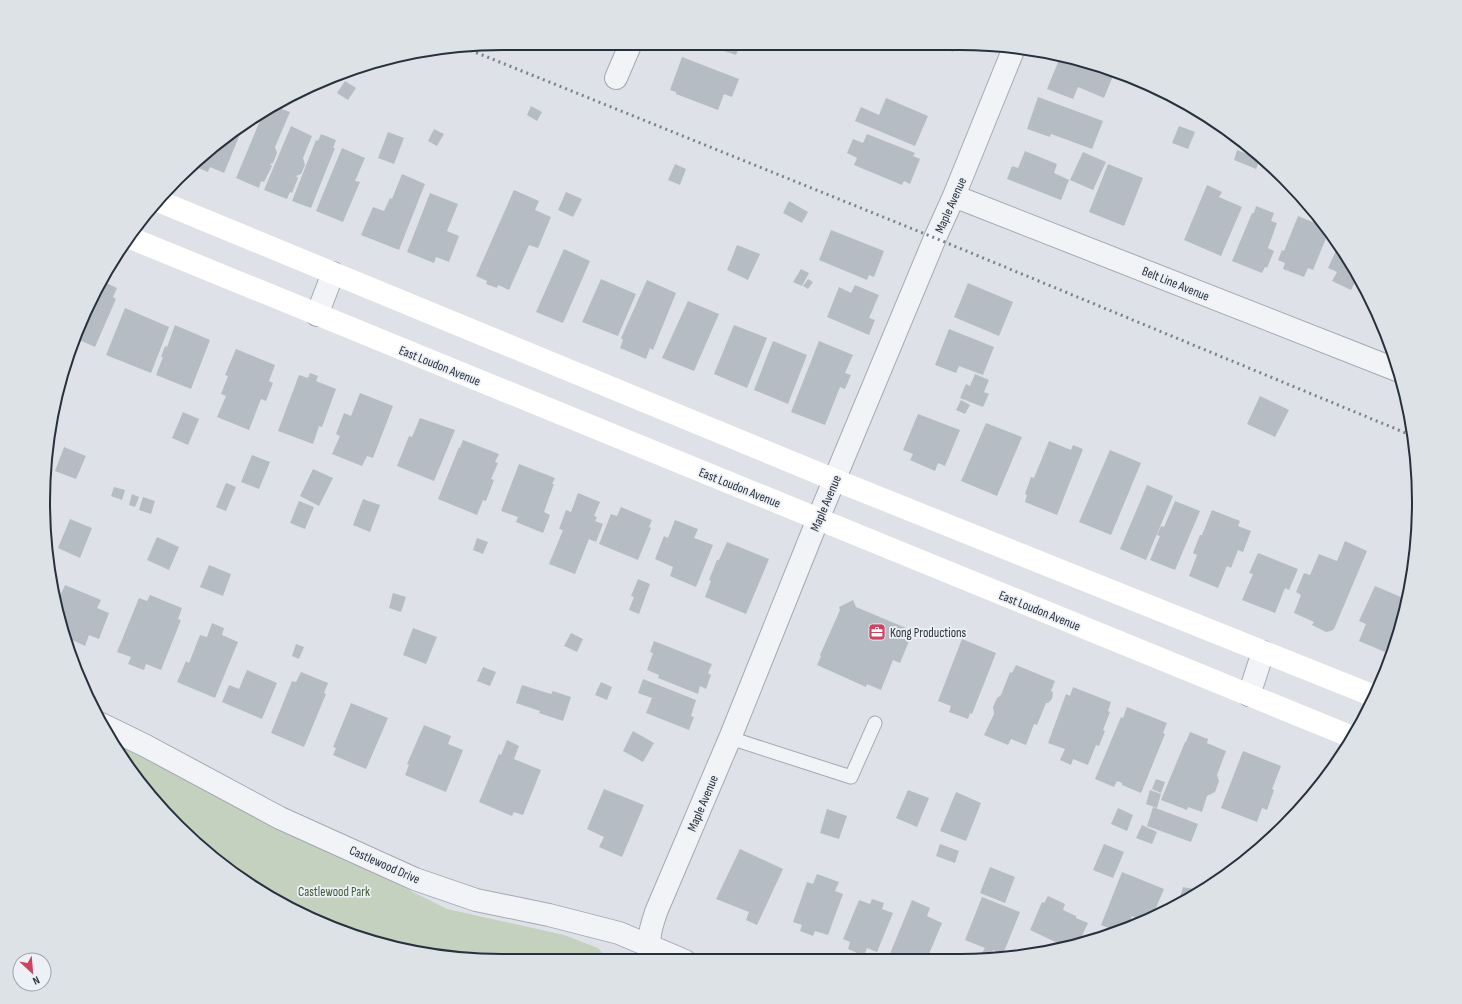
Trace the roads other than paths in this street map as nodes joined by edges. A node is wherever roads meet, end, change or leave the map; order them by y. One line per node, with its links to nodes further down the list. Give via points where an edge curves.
1 (628, 50): 3 (street)
2 (1012, 53): 4 (street, Maple Avenue)
3 (616, 78)
4 (954, 196): 9 (street, Belt Line Avenue); 10 (street, Maple Avenue)
5 (163, 203): 7 (main road)
6 (134, 240): 8 (main road, East Loudon Avenue)
7 (333, 273): 8 (street); 10 (main road)
8 (317, 315): 11 (main road, East Loudon Avenue)
9 (1391, 368)
10 (835, 480): 11 (street, Maple Avenue); 12 (main road)
11 (818, 519): 14 (main road, East Loudon Avenue); 18 (street, Maple Avenue)
12 (1263, 652): 13 (main road); 14 (street)
13 (1369, 694)
14 (1249, 695): 17 (main road, East Loudon Avenue)
15 (875, 723): 18 (lane, via 851,777)
16 (112, 729): 19 (street, Castlewood Drive, via 280,818 415,879 476,900 619,933)
17 (1347, 735)
18 (730, 738): 19 (street, Maple Avenue, via 656,912 649,932)
19 (651, 954)

